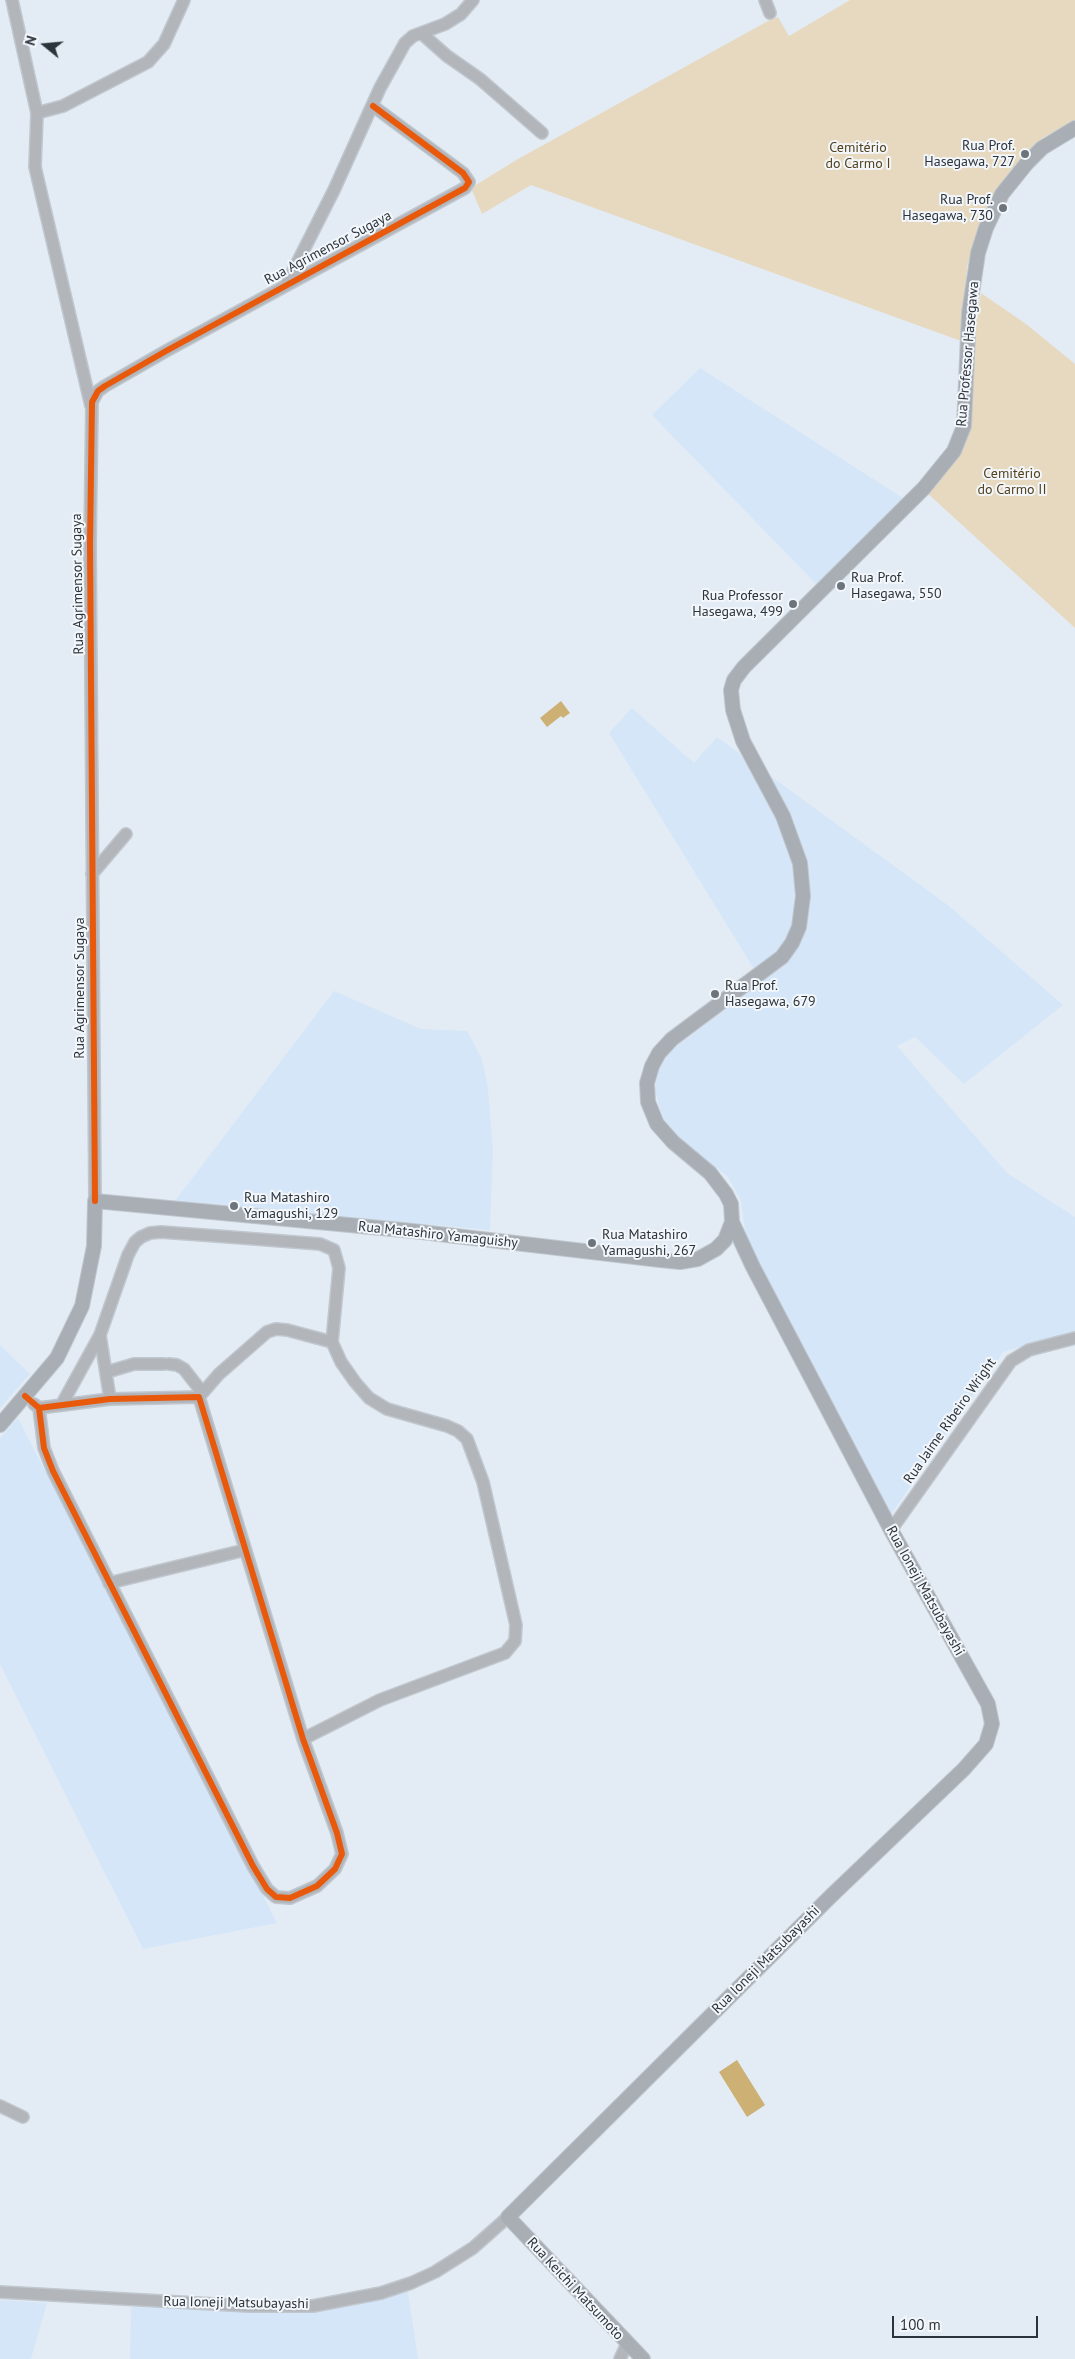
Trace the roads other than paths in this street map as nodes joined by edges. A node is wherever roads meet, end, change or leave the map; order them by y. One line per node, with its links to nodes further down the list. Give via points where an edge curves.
1 (12, 0): 8 (street)
2 (184, 0): 8 (street, via 164,44 148,62 63,106)
3 (473, 0): 6 (street, Rua Agrimensor Sugaya, via 461,14)
4 (765, 0): 5 (street)
5 (770, 13)
6 (421, 33): 7 (street, Rua Agrimensor Sugaya, via 405,43); 10 (street)
7 (373, 106): 11 (street, Rua Agrimensor Sugaya); 11 (street, Rua Agrimensor Sugaya, via 463,173 468,185 455,195)
8 (37, 113): 12 (street, via 34,167)
9 (1075, 128): 16 (main road, Rua Professor Hasegawa, via 1042,148 1027,163 1002,194 986,228 978,253 969,312 964,426 954,450 924,488 734,680 732,710 743,741 783,816 800,863 803,896 799,927 782,957 672,1039 659,1053 646,1082 648,1102 657,1124 719,1183 731,1204)
10 (542, 133)
11 (287, 284): 12 (street, Rua Agrimensor Sugaya, via 105,386 93,398)
12 (91, 406): 14 (street, Rua Agrimensor Sugaya)
13 (126, 834): 14 (street)
14 (92, 874): 15 (street, Rua Agrimensor Sugaya)
15 (95, 1201): 16 (main road, Rua Matashiro Yamaguishy, via 423,1232 680,1262 698,1259 716,1249 725,1240); 23 (main road, Rua Agrimensor Sugaya, via 94,1246 82,1306)
16 (732, 1222): 26 (main road, Rua Ioneji Matsubayashi)
17 (100, 1334): 19 (street, via 135,1242 150,1233 161,1232 320,1244 334,1250 339,1268); 20 (street); 24 (street)
18 (1075, 1338): 26 (street, Rua Jaime Ribeiro Wright, via 1030,1350 1011,1360)
19 (332, 1342): 21 (street, via 287,1330 267,1332); 29 (street, via 341,1362 369,1398 387,1409 458,1431 467,1439 483,1482 516,1625 515,1641 505,1653 380,1700)
20 (107, 1372): 21 (street, via 134,1364 177,1364 184,1369); 22 (street)
21 (200, 1395): 22 (street); 27 (street)
22 (110, 1399): 24 (street)
23 (32, 1402): 24 (street); 25 (main road, Rua Agrimensor Sugaya); 28 (street, via 53,1472)
24 (62, 1404)
25 (0, 1425)
26 (891, 1530): 32 (main road, Rua Ioneji Matsubayashi, via 988,1704 992,1724 986,1744)
27 (245, 1550): 28 (street); 29 (street)
28 (109, 1583): 29 (street, via 253,1866 266,1889 276,1897 290,1898 317,1886 335,1869 342,1854)
29 (303, 1739)
30 (0, 2106): 31 (street)
31 (23, 2117)
32 (508, 2217): 33 (street, Rua Ioneji Matsubayashi, via 473,2248 435,2272 392,2290 313,2306 249,2306); 34 (main road, Rua Keichi Matsumoto)
33 (0, 2292)
34 (627, 2344): 35 (street); 36 (main road, Rua Keichi Matsumoto)
35 (620, 2359)
36 (643, 2359)

